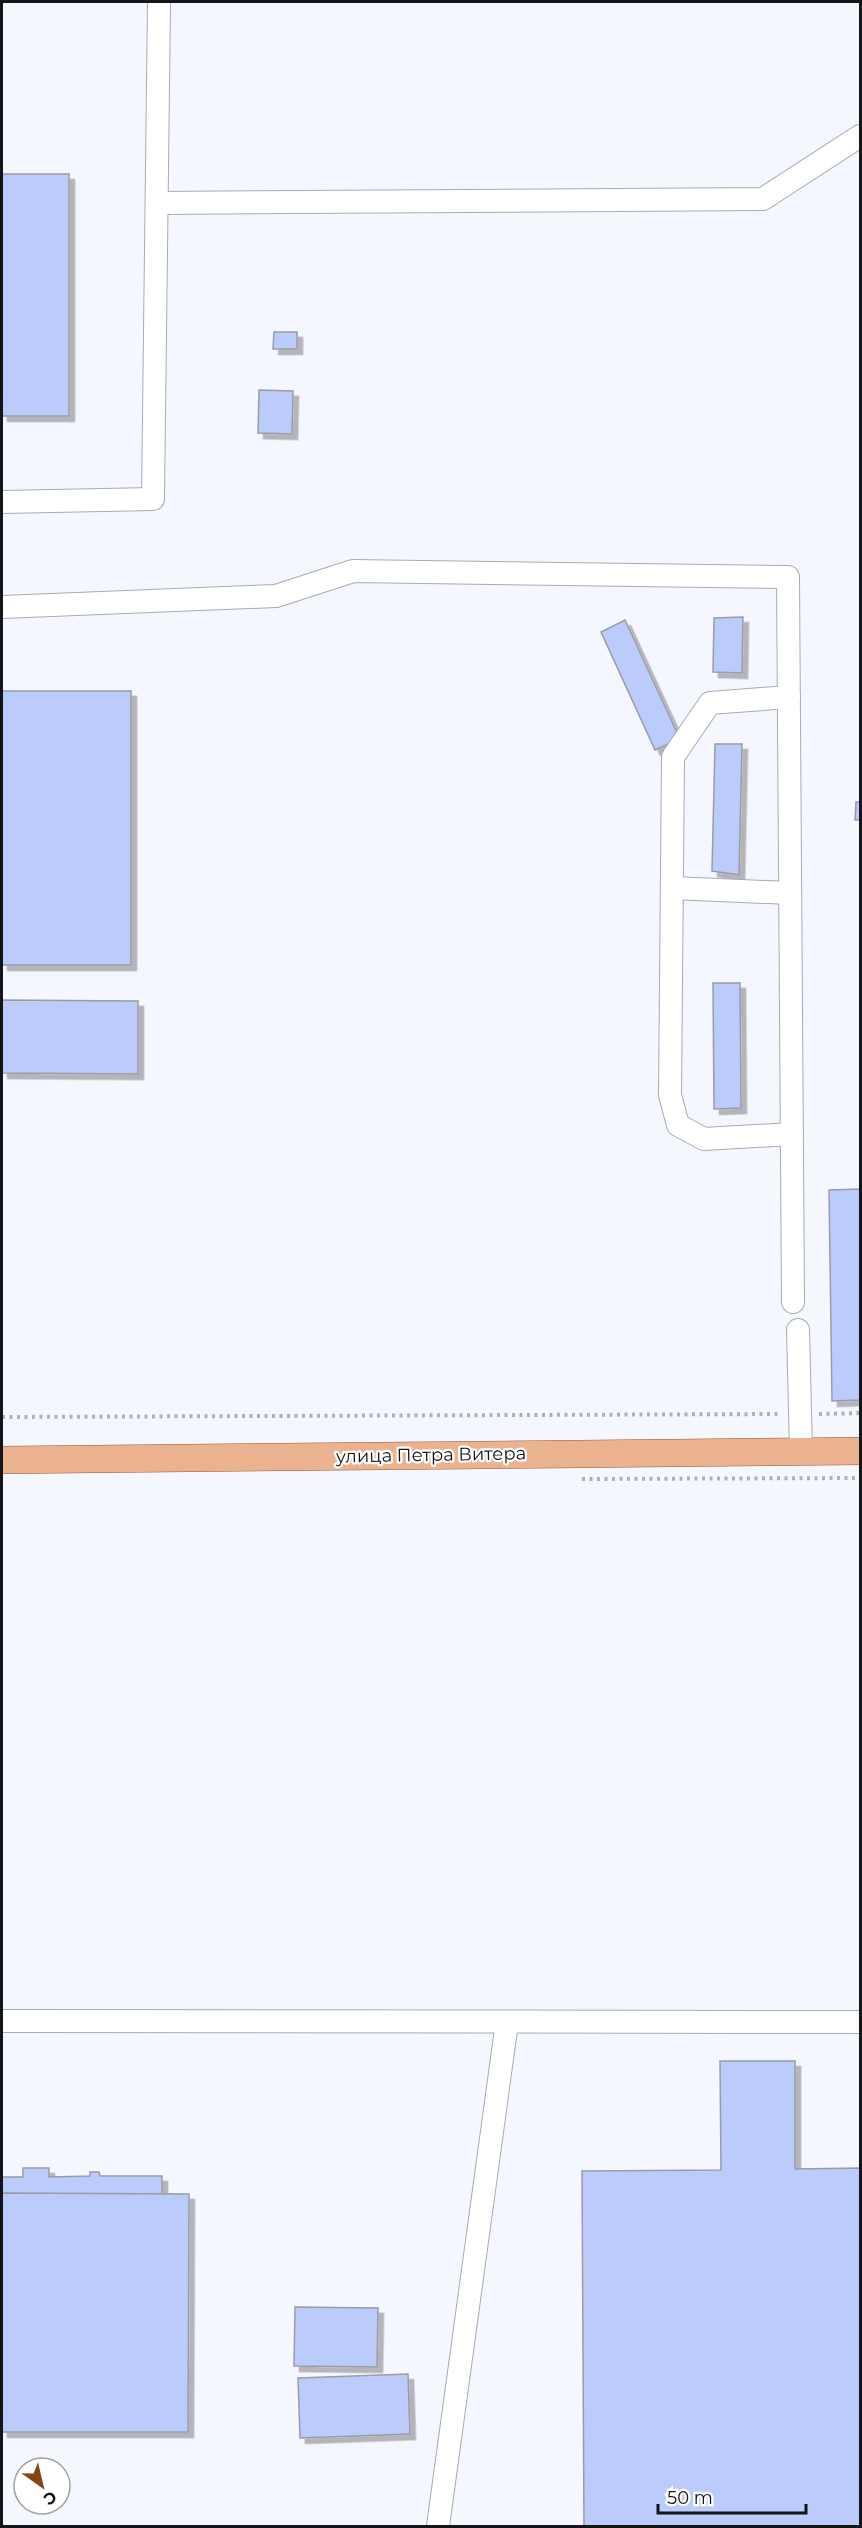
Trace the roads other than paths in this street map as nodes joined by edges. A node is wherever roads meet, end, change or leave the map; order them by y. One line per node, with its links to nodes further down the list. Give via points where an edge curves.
1 (159, 2): 3 (lane)
2 (861, 136): 3 (lane, via 763,199)
3 (157, 203): 4 (lane, via 153,499)
4 (2, 502)
5 (2, 607): 6 (lane, via 276,596 353,571 788,576)
6 (789, 697): 7 (lane, via 710,703 673,757); 8 (lane)
7 (672, 888): 8 (lane); 9 (lane, via 670,1095 678,1125 704,1139)
8 (790, 893): 9 (lane)
9 (792, 1134): 10 (lane)
10 (793, 1302)
11 (798, 1330): 12 (lane)
12 (801, 1451): 13 (main road, улица Петра Витера); 14 (main road, улица Петра Витера)
13 (861, 1451)
14 (2, 1460)
15 (2, 2021): 16 (lane)
16 (507, 2022): 17 (lane); 18 (lane)
17 (861, 2022)
18 (438, 2526)

